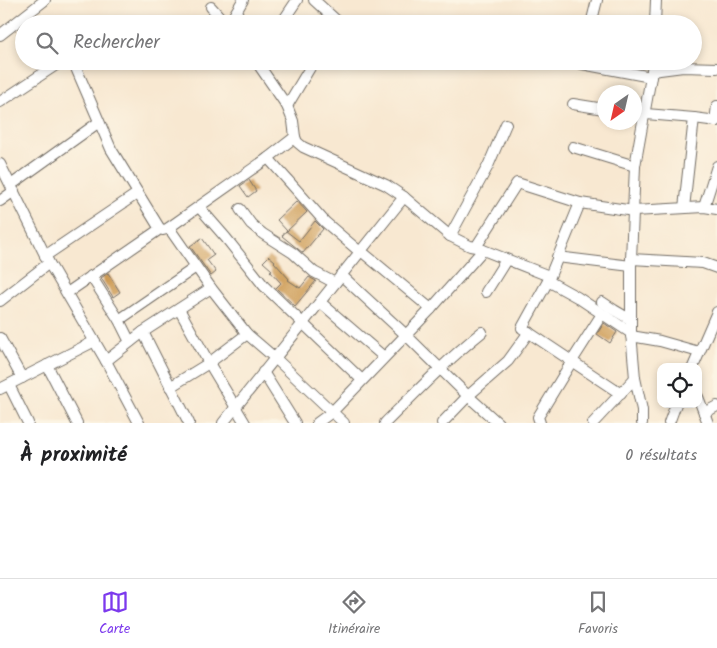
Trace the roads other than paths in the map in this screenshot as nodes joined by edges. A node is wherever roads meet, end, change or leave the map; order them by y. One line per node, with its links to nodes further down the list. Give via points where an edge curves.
1 (45, 0): 8 (street)
2 (243, 0): 10 (street)
3 (297, 0): 11 (street)
4 (314, 0): 12 (street)
5 (597, 0): 13 (street)
6 (656, 0): 14 (street)
7 (211, 7): 9 (street)
8 (26, 15)
9 (219, 15)
10 (234, 15)
11 (287, 15)
12 (330, 15)
13 (593, 15)
14 (655, 15)
15 (15, 23): 16 (street)
16 (0, 35)
17 (702, 67): 18 (street)
18 (717, 68)
19 (48, 70): 24 (street)
20 (77, 70): 33 (street)
21 (262, 70): 27 (street)
22 (309, 70): 27 (street)
23 (652, 70): 25 (street)
24 (0, 102)
25 (642, 103)
26 (573, 104): 29 (street)
27 (288, 106): 36 (street)
28 (717, 106): 32 (street)
29 (597, 108)
30 (642, 113): 31 (street)
31 (694, 118): 32 (street); 49 (street)
32 (716, 121)
33 (100, 122): 42 (street); 43 (street, via 111,148)
34 (506, 124): 54 (street, via 488,166)
35 (638, 130): 40 (street)
36 (295, 137): 38 (street); 44 (street, via 302,147 386,185)
37 (573, 147): 40 (street)
38 (268, 158): 47 (street); 56 (street, via 325,222)
39 (0, 164): 42 (street)
40 (635, 166): 52 (street)
41 (717, 166): 48 (street)
42 (12, 188): 45 (street); 58 (street)
43 (138, 193): 53 (street); 58 (street)
44 (404, 197): 54 (street); 56 (street)
45 (0, 201)
46 (580, 203): 52 (street); 55 (street, via 517,183); 57 (street)
47 (199, 206): 53 (street); 78 (street, via 264,286)
48 (704, 207): 49 (street); 51 (street)
49 (684, 208): 52 (street)
50 (240, 209): 65 (street, via 262,234 293,252 314,272)
51 (717, 209)
52 (634, 211): 60 (street)
53 (165, 228): 61 (street); 63 (street)
54 (450, 236): 55 (street)
55 (479, 249): 59 (street); 73 (street)
56 (361, 252): 65 (street); 73 (street)
57 (557, 257): 60 (street); 64 (street)
58 (47, 259): 68 (street); 69 (street)
59 (506, 260): 64 (street); 67 (street)
60 (631, 263): 62 (street, via 703,263); 77 (street)
61 (196, 267): 66 (street); 76 (street)
62 (717, 268)
63 (91, 276): 68 (street); 76 (street)
64 (548, 278): 74 (street); 81 (street, via 522,328)
65 (338, 279): 70 (street); 83 (street)
66 (211, 288): 72 (street); 82 (street)
67 (486, 292)
68 (67, 293): 86 (street)
69 (0, 301)
70 (320, 302): 78 (street); 89 (street)
71 (602, 302): 74 (street)
72 (179, 309): 79 (street); 93 (street)
73 (431, 309): 83 (street)
74 (608, 314): 77 (street); 84 (street); 92 (street)
75 (716, 315): 88 (street)
76 (118, 320): 87 (street)
77 (631, 320): 84 (street)
78 (303, 323): 90 (street); 100 (street)
79 (143, 332): 87 (street); 101 (street)
80 (482, 332): 96 (street)
81 (529, 332): 92 (street); 104 (street, via 508,361)
82 (247, 334): 90 (street); 93 (street)
83 (406, 335): 89 (street); 96 (street)
84 (631, 335): 88 (street); 99 (street)
85 (0, 338): 98 (street)
86 (94, 340): 91 (street); 95 (street)
87 (130, 342): 91 (street)
88 (699, 352): 94 (street)
89 (384, 357): 100 (street)
90 (275, 358): 97 (street); 108 (street)
91 (106, 361): 112 (street)
92 (572, 361): 103 (street); 122 (street, via 538,417)
93 (209, 363): 101 (street); 106 (street)
94 (695, 363)
95 (46, 365): 98 (street); 111 (street)
96 (440, 368): 104 (street); 119 (street)
97 (263, 372): 106 (street); 116 (street)
98 (22, 378): 102 (street)
99 (636, 378): 103 (street); 124 (street)
100 (362, 380): 108 (street)
101 (170, 386): 113 (street)
102 (4, 387): 110 (street)
103 (621, 394): 123 (street)
104 (468, 396): 120 (street); 121 (street)
105 (717, 406): 109 (street)
106 (235, 407): 114 (street); 115 (street)
107 (674, 408): 125 (street)
108 (332, 412): 117 (street); 118 (street)
109 (706, 418)
110 (28, 423)
111 (77, 423)
112 (139, 423)
113 (189, 423)
114 (223, 423)
115 (245, 423)
116 (295, 423)
117 (317, 423)
118 (344, 423)
119 (385, 423)
120 (442, 423)
121 (498, 423)
122 (540, 423)
123 (593, 423)
124 (642, 423)
125 (668, 423)

